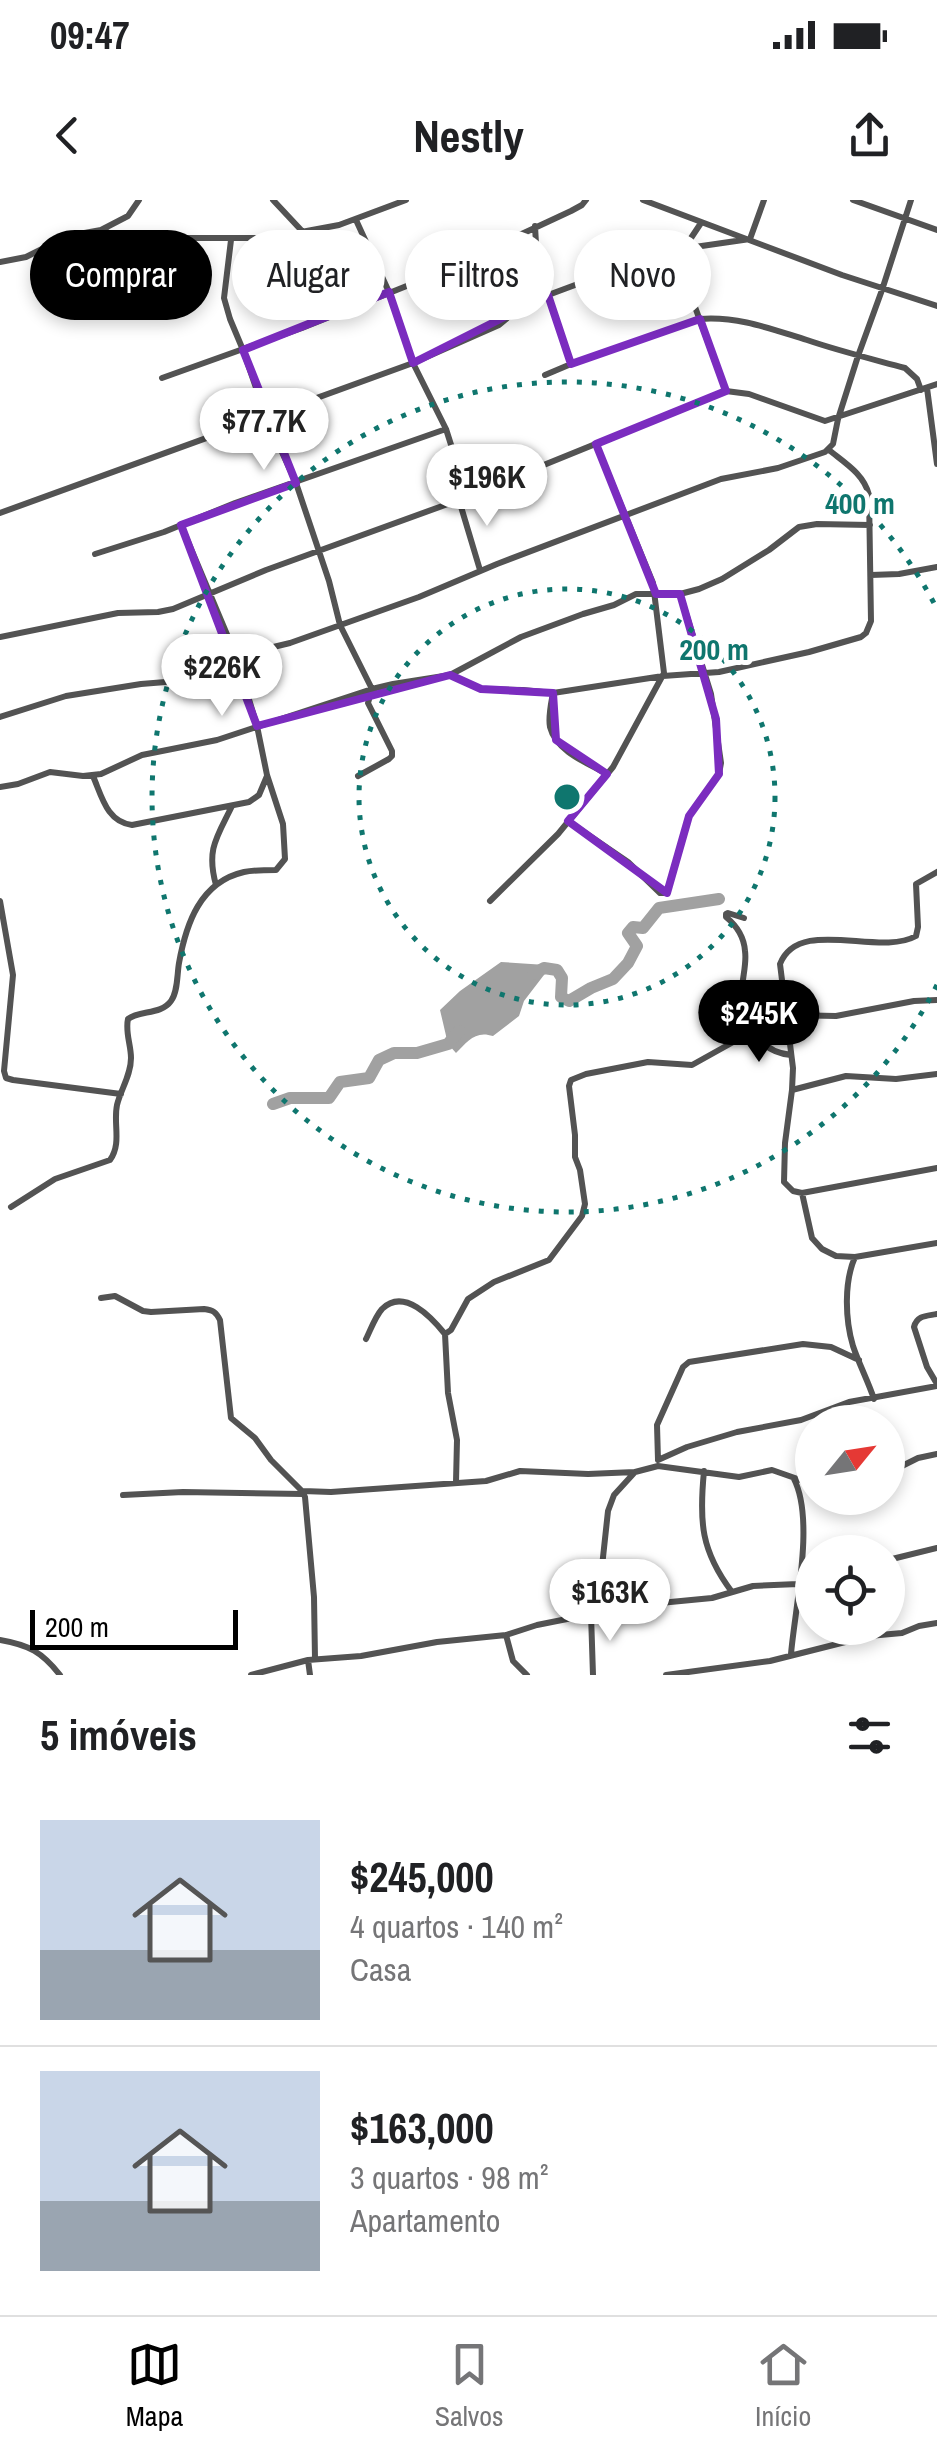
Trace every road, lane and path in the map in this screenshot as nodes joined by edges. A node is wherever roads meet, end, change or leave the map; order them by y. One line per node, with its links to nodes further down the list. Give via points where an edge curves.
1 (139, 200): 13 (street, via 128,216)
2 (272, 200): 14 (street)
3 (406, 200): 10 (street)
4 (586, 200): 12 (street)
5 (643, 200): 11 (street)
6 (764, 200): 19 (street)
7 (854, 200): 9 (street)
8 (910, 200): 9 (street)
9 (904, 219): 18 (street); 25 (street)
10 (356, 220): 15 (street); 26 (street)
11 (701, 223): 17 (street); 19 (street)
12 (535, 226): 16 (street); 26 (street)
13 (101, 230)
14 (301, 230)
15 (311, 230)
16 (535, 230)
17 (696, 230)
18 (937, 230)
19 (750, 239): 22 (street); 25 (street)
20 (212, 240): 21 (street)
21 (231, 240): 33 (street, via 224,298)
22 (711, 244)
23 (30, 255): 24 (street)
24 (0, 262)
25 (882, 290): 27 (street); 34 (street)
26 (388, 292): 33 (street); 35 (street)
27 (937, 306)
28 (554, 312): 36 (street)
29 (711, 319): 34 (street, via 766,326)
30 (506, 320): 35 (street)
31 (697, 320): 36 (street)
32 (700, 320): 41 (street)
33 (243, 350): 38 (street); 42 (street)
34 (858, 356): 40 (street, via 905,368); 43 (street)
35 (412, 362): 42 (street); 44 (street)
36 (572, 364): 37 (street)
37 (545, 375)
38 (162, 378)
39 (937, 384): 40 (street)
40 (924, 389): 43 (street); 47 (street)
41 (726, 392): 43 (street, via 819,420); 45 (street)
42 (266, 417): 48 (street); 51 (street)
43 (838, 418): 46 (street)
44 (446, 429): 48 (street); 49 (street)
45 (596, 444): 49 (street); 52 (street)
46 (829, 450): 52 (street, via 721,479); 54 (street, via 867,486)
47 (937, 464)
48 (296, 482): 53 (street); 55 (street)
49 (467, 495): 50 (street)
50 (459, 499): 55 (street); 58 (street)
51 (0, 513)
52 (626, 515): 58 (street); 61 (street)
53 (181, 525): 56 (street); 60 (street)
54 (870, 525): 59 (street); 62 (street, via 799,527 722,579)
55 (320, 550): 60 (street); 63 (street)
56 (95, 554)
57 (937, 568): 59 (street)
58 (480, 570): 63 (street)
59 (871, 576): 66 (street, via 870,621 861,637)
60 (208, 594): 64 (street, via 158,612 118,613); 65 (street)
61 (655, 594): 62 (street); 67 (street, via 636,594 521,637); 68 (street)
62 (680, 594): 66 (street)
63 (340, 625): 65 (street); 69 (street)
64 (0, 637)
65 (236, 656): 71 (street, via 178,681 66,696); 72 (street)
66 (705, 673): 68 (street); 79 (street, via 721,763 689,816 666,893)
67 (450, 675): 69 (street); 70 (street, via 480,689)
68 (663, 676): 70 (street); 73 (street)
69 (372, 689): 72 (street); 76 (street, via 368,702 392,756)
70 (552, 694): 73 (street, via 550,729 556,740)
71 (0, 717)
72 (257, 726): 74 (street); 75 (street)
73 (607, 774): 79 (street)
74 (267, 775): 78 (street, via 256,800); 81 (street, via 283,824 285,859 276,870)
75 (93, 776): 77 (street, via 50,772); 78 (street, via 120,823)
76 (358, 776)
77 (0, 787)
78 (232, 806): 81 (street, via 211,853)
79 (568, 821): 83 (street)
80 (937, 872): 86 (street, via 916,884 918,927 909,940 816,939 784,954)
81 (216, 884): 91 (street, via 190,916 173,998 128,1018 130,1068)
82 (0, 901): 91 (street, via 14,975 6,1078)
83 (490, 901)
84 (744, 918): 87 (street, via 726,914 745,948 742,989)
85 (937, 1000): 86 (street, via 836,1016)
86 (786, 1015): 88 (street)
87 (753, 1032): 88 (street, via 770,1050); 99 (street, via 692,1065 654,1062 570,1080 582,1216 549,1260 477,1291)
88 (790, 1054): 90 (street)
89 (937, 1074): 90 (street, via 896,1080 846,1076)
90 (792, 1090): 93 (street, via 784,1182)
91 (121, 1094): 94 (street, via 110,1160 55,1179)
92 (937, 1168): 93 (street)
93 (802, 1193): 96 (street, via 812,1238 836,1256)
94 (11, 1207)
95 (937, 1242): 96 (street)
96 (855, 1257): 101 (street, via 848,1319)
97 (101, 1298): 111 (street, via 115,1296 143,1311 217,1314 232,1418)
98 (937, 1314): 102 (street, via 921,1317 914,1327)
99 (445, 1334): 100 (street, via 429,1314 395,1302); 110 (street)
100 (366, 1339)
101 (859, 1360): 103 (street); 105 (street, via 816,1344 689,1362 656,1424)
102 (937, 1385): 103 (street)
103 (874, 1400): 105 (street, via 686,1447)
104 (937, 1454): 106 (street)
105 (658, 1463): 107 (street); 108 (street)
106 (905, 1464)
107 (704, 1471): 109 (street, via 739,1478 772,1470); 117 (street, via 704,1544)
108 (635, 1472): 110 (street, via 520,1471); 118 (street, via 608,1511)
109 (793, 1478): 113 (street, via 804,1512)
110 (456, 1482): 111 (street)
111 (302, 1493): 112 (street); 124 (street, via 314,1597)
112 (123, 1495)
113 (802, 1535)
114 (937, 1548): 115 (street)
115 (905, 1556)
116 (795, 1584): 117 (street)
117 (732, 1592): 118 (street)
118 (594, 1614): 121 (street); 129 (street)
119 (795, 1614): 123 (street)
120 (937, 1623): 123 (street)
121 (506, 1635): 124 (street); 128 (street, via 513,1661)
122 (0, 1640): 125 (street, via 38,1652)
123 (791, 1654): 130 (street)
124 (312, 1659): 126 (street); 127 (street)
125 (60, 1675)
126 (250, 1675)
127 (310, 1675)
128 (527, 1675)
129 (593, 1675)
130 (666, 1675)

